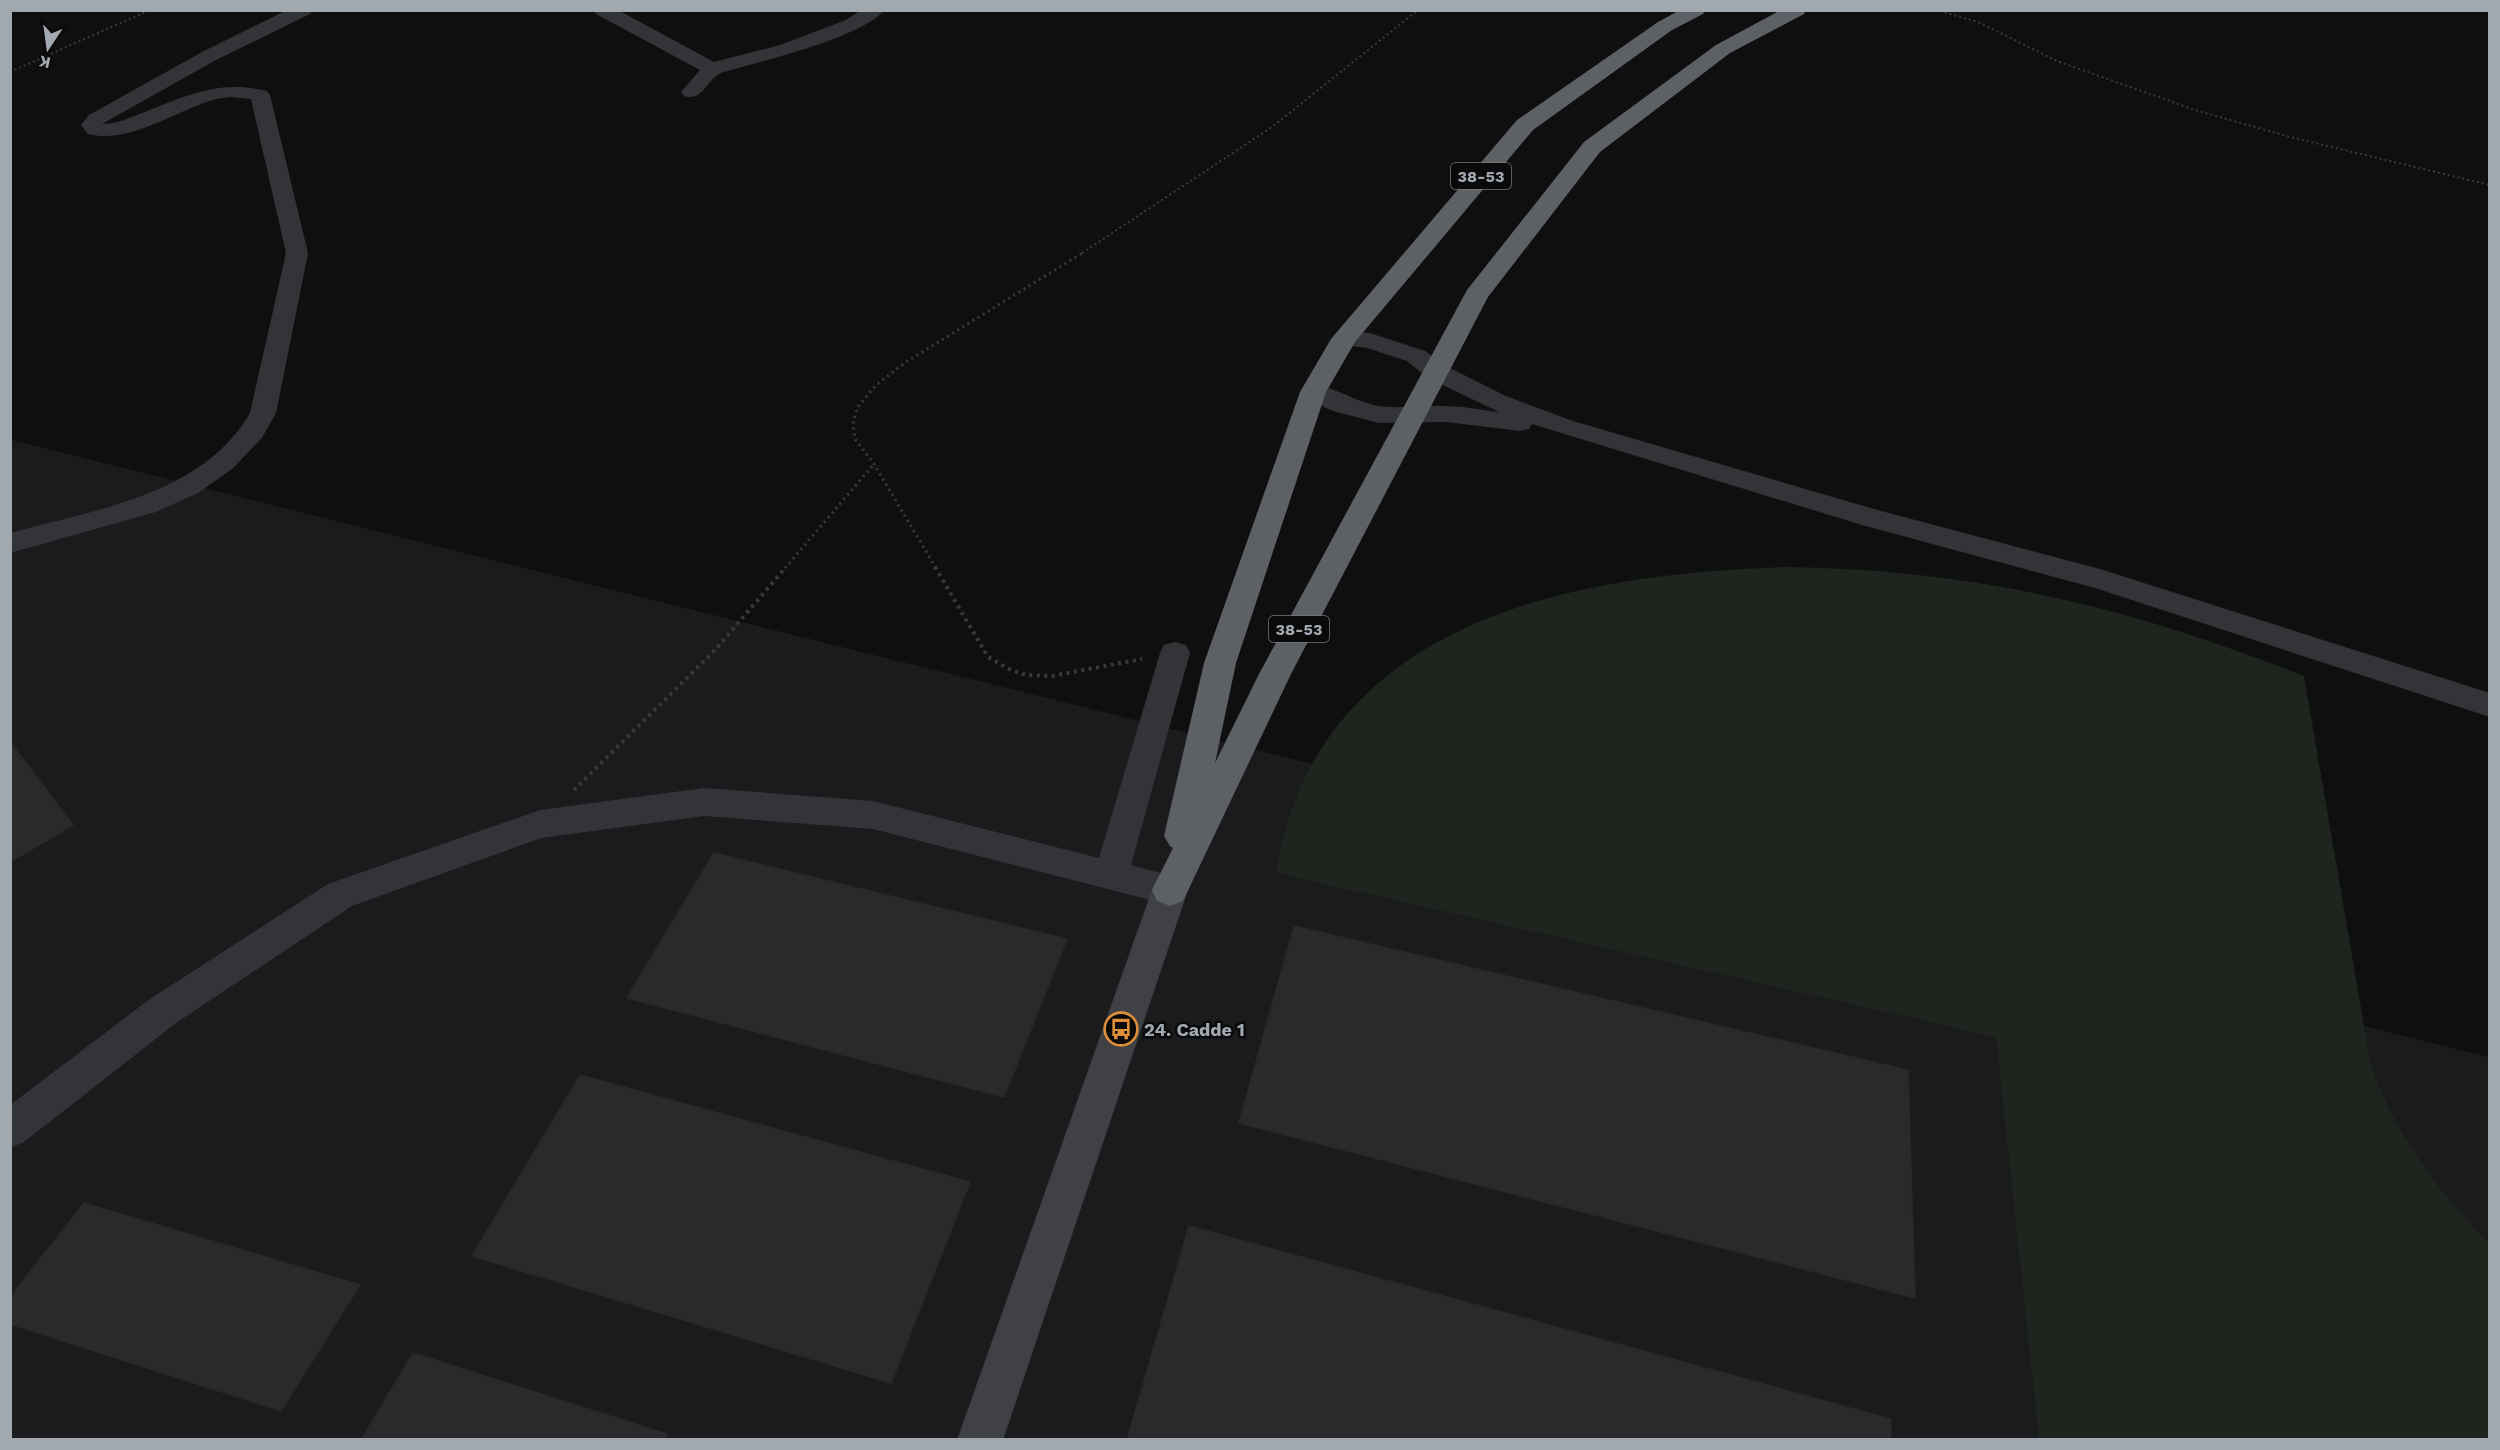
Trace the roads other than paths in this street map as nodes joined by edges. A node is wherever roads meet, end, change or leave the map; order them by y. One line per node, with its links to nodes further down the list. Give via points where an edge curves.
1 (303, 10): 13 (street, via 209,56 91,125 101,131 116,130 216,94 241,91 260,95 297,254 263,413 249,438 223,463 188,486 146,505)
2 (603, 10): 6 (street)
3 (875, 10): 6 (street, via 859,21 787,49)
4 (1696, 10): 8 (highway, 38-53, via 1665,26 1525,125)
5 (1797, 10): 9 (highway, 38-53, via 1723,49 1592,147 1476,295)
6 (712, 69): 7 (street)
7 (691, 92)
8 (1344, 339): 9 (street, via 1395,348 1416,356); 10 (highway, 38-53)
9 (1437, 372): 11 (highway, 38-53); 12 (street, via 1497,402)
10 (1313, 392): 11 (street, via 1379,415); 17 (highway, 38-53, via 1220,663)
11 (1411, 415): 12 (street, via 1446,414); 17 (highway, 38-53, via 1275,674)
12 (1564, 427): 15 (street, via 1872,518 2100,579)
13 (10, 543)
14 (1174, 653): 16 (street)
15 (2490, 705)
16 (1111, 876): 17 (street); 18 (street, via 873,815 704,802 540,824 340,895 163,1011)
17 (1170, 890): 19 (main road)
18 (10, 1129)
19 (980, 1440)

